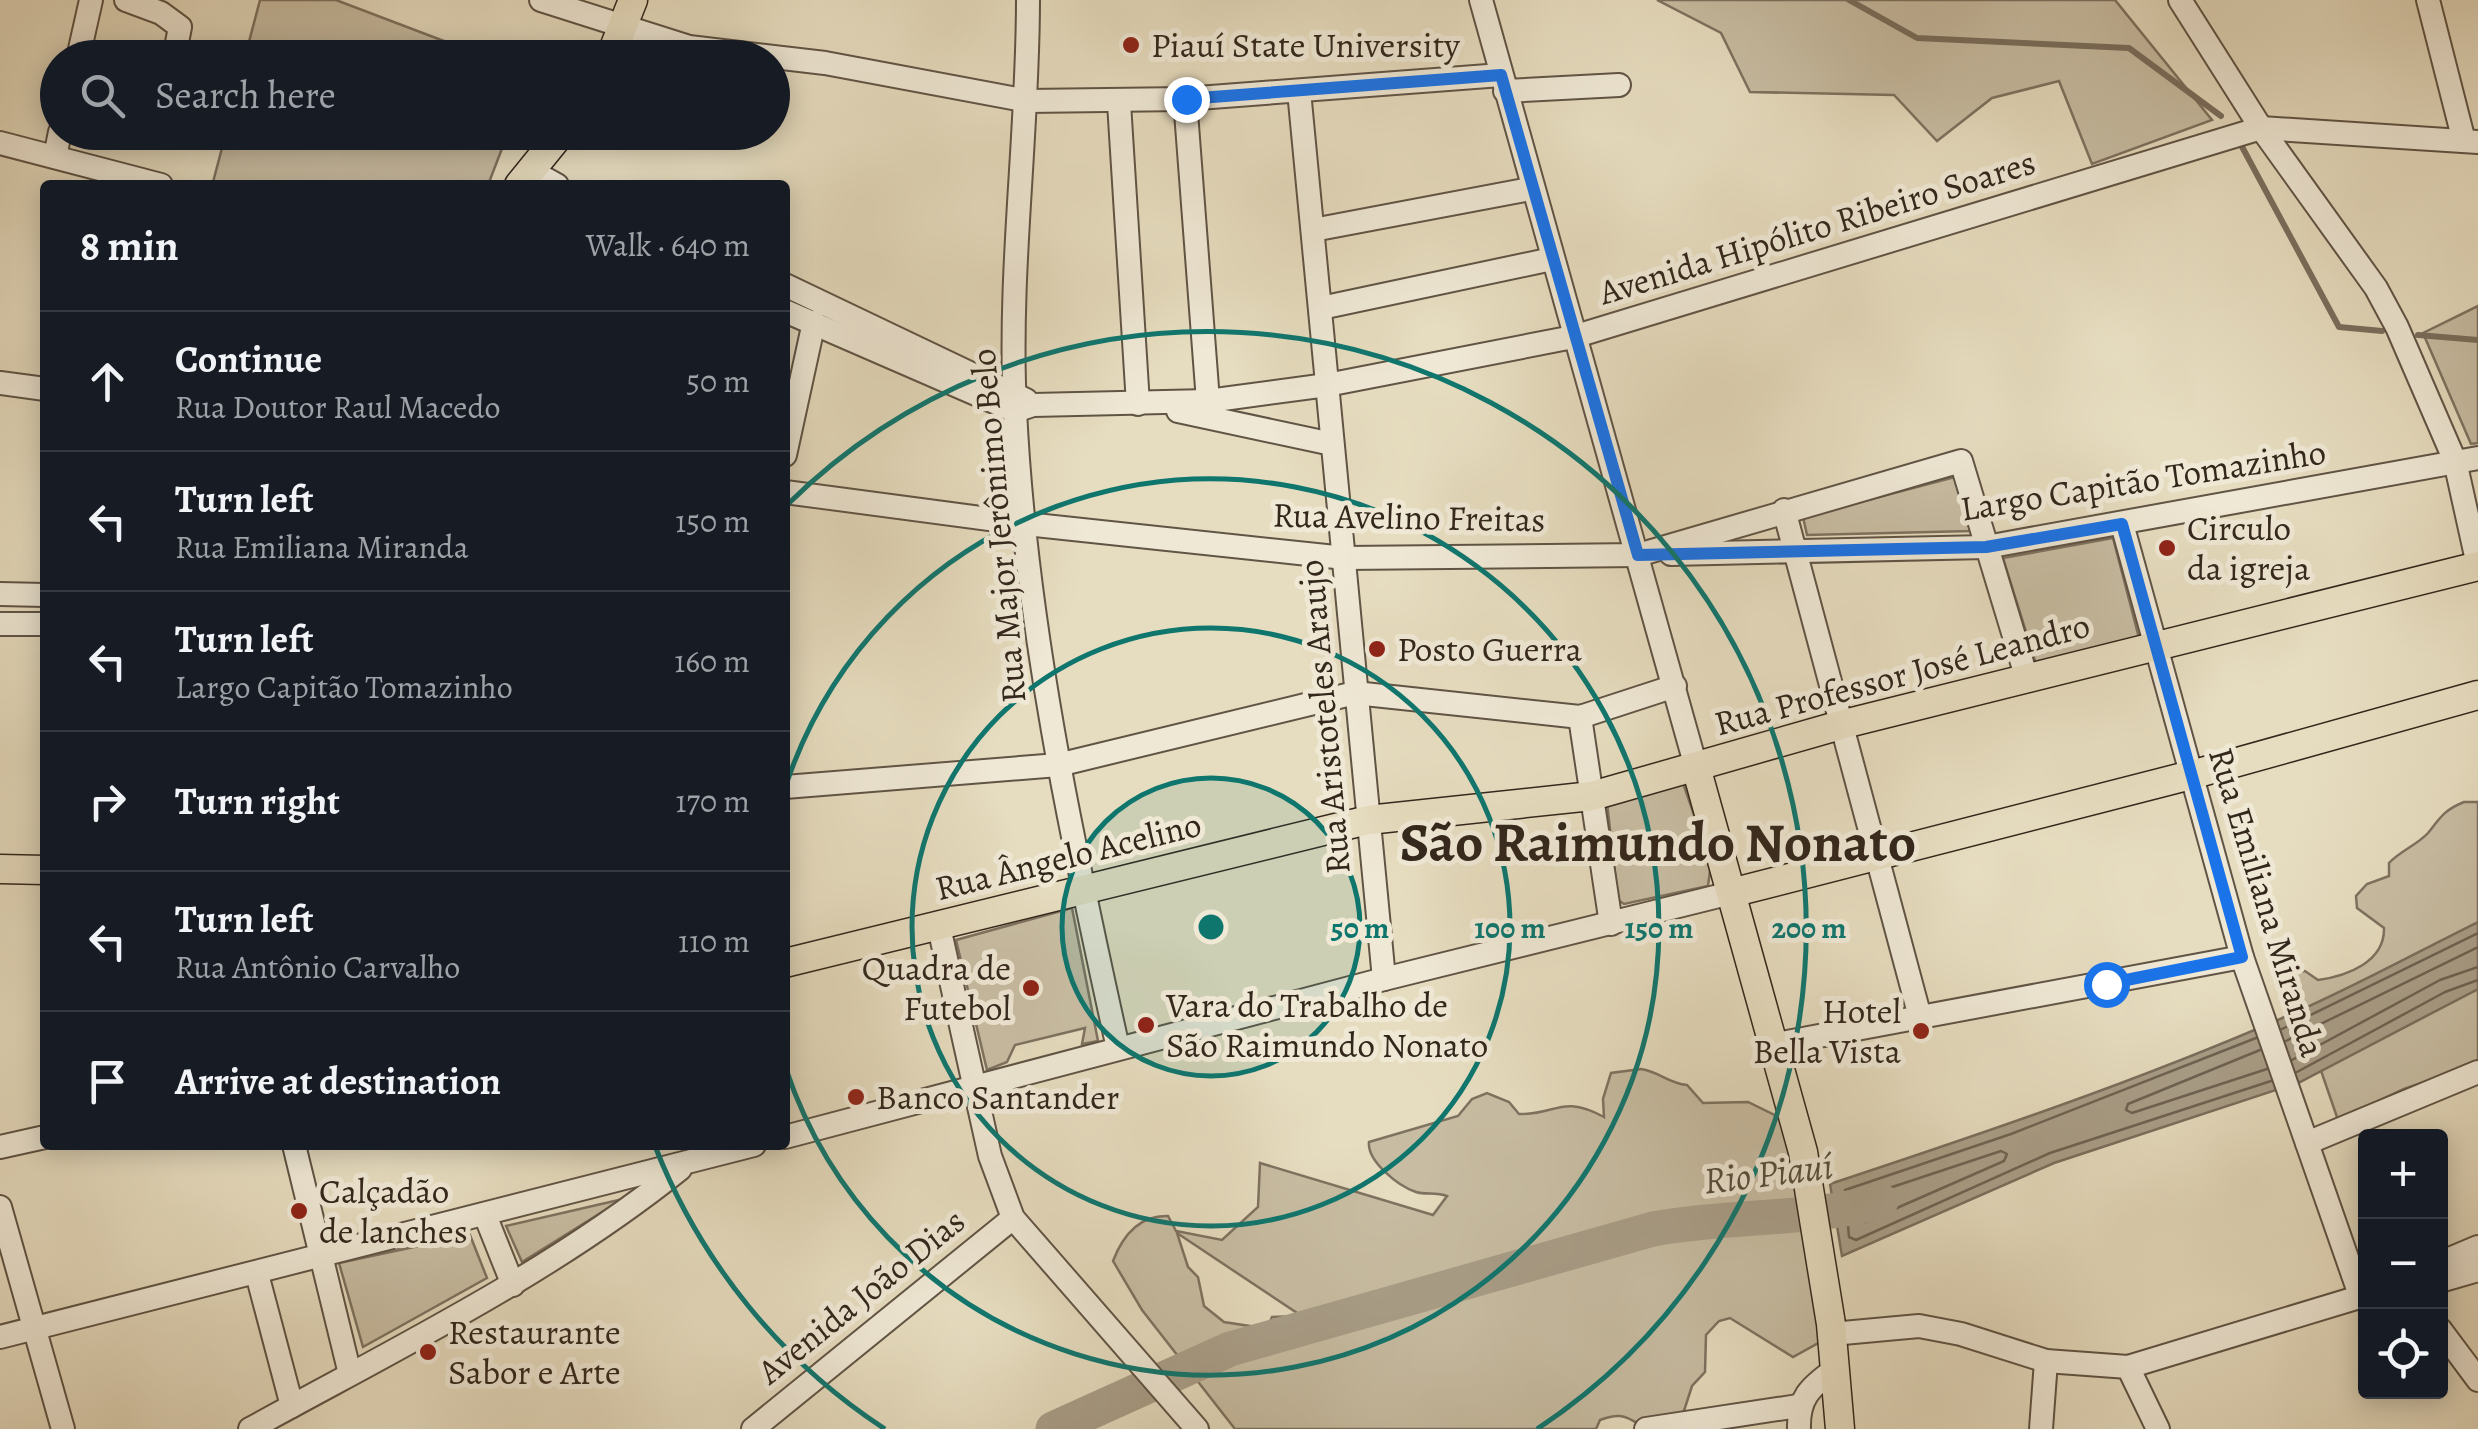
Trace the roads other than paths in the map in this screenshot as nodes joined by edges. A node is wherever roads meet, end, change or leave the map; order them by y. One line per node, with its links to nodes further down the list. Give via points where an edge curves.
1 (91, 0): 10 (street)
2 (126, 0): 11 (street, via 180,27)
3 (542, 0): 9 (street)
4 (632, 0): 9 (main road)
5 (1028, 0): 19 (street, Rua Major Jerônimo Belo)
6 (1481, 0): 15 (street)
7 (2180, 0): 21 (street)
8 (2428, 0): 22 (street)
9 (623, 28): 12 (main road); 13 (street)
10 (82, 40)
11 (177, 40)
12 (618, 40)
13 (665, 40)
14 (790, 60): 19 (street)
15 (1503, 83): 16 (street); 17 (street); 31 (street)
16 (1619, 85)
17 (1299, 91): 18 (street); 32 (street, Rua Aristoteles Araujo)
18 (1186, 99): 20 (street); 42 (street)
19 (1028, 101): 20 (street); 43 (street, Rua Major Jerônimo Belo, via 1015,279)
20 (1120, 103): 44 (street)
21 (2261, 128): 22 (street); 38 (street, Avenida Hipólito Ribeiro Soares); 47 (street, via 2376,288)
22 (2471, 141)
23 (0, 143): 27 (street)
24 (56, 150): 27 (street)
25 (554, 150): 29 (main road)
26 (561, 150): 30 (main road)
27 (54, 157): 28 (street)
28 (142, 180)
29 (539, 180)
30 (540, 180)
31 (1530, 189): 32 (street); 33 (street)
32 (1313, 230): 35 (street, Rua Aristoteles Araujo)
33 (1552, 259): 35 (street); 38 (street)
34 (790, 288): 43 (street, Avenida Hipólito Ribeiro Soares)
35 (1321, 308): 40 (street, Rua Aristoteles Araujo)
36 (790, 313): 37 (street, Avenida Hipólito Ribeiro Soares)
37 (814, 322): 43 (street, Avenida Hipólito Ribeiro Soares); 45 (street)
38 (1573, 337): 40 (street, Avenida Hipólito Ribeiro Soares); 54 (street)
39 (0, 383): 41 (street)
40 (1327, 385): 42 (street, Avenida Hipólito Ribeiro Soares); 46 (street, Rua Aristoteles Araujo)
41 (40, 389)
42 (1208, 400): 44 (street, Avenida Hipólito Ribeiro Soares)
43 (1021, 403): 44 (street, Avenida Hipólito Ribeiro Soares); 50 (street, Rua Major Jerônimo Belo)
44 (1144, 404): 46 (street, Avenida Hipólito Ribeiro Soares)
45 (790, 431)
46 (1332, 444): 55 (street, Rua Aristoteles Araujo)
47 (2466, 459): 51 (street, Largo Capitão Tomazinho); 56 (street)
48 (790, 493): 50 (street, Rua Avelino Freitas)
49 (1784, 510): 52 (street, Rua Avelino Freitas, via 1961,462); 53 (street); 54 (street, Rua Avelino Freitas)
50 (1026, 524): 55 (street, Rua Avelino Freitas); 68 (street, Rua Major Jerônimo Belo)
51 (2122, 524): 52 (street, Largo Capitão Tomazinho); 61 (street, Rua Emiliana Miranda)
52 (1986, 547): 53 (street, Largo Capitão Tomazinho); 62 (street)
53 (1794, 549): 54 (street, Largo Capitão Tomazinho); 67 (street)
54 (1638, 555): 55 (street, Rua Avelino Freitas); 63 (street)
55 (1344, 558): 64 (street, Rua Aristoteles Araujo)
56 (2478, 566): 61 (main road, Rua Professor José Leandro)
57 (0, 594): 58 (street)
58 (40, 595)
59 (0, 624): 60 (street)
60 (40, 624)
61 (2154, 646): 62 (main road, Rua Professor José Leandro); 70 (street, Rua Emiliana Miranda)
62 (2027, 679): 67 (main road, Rua Professor José Leandro)
63 (1675, 686): 66 (street); 69 (street)
64 (1355, 694): 66 (street); 68 (street); 73 (street, Rua Aristoteles Araujo)
65 (2478, 695): 70 (main road)
66 (1580, 717): 72 (street)
67 (1844, 724): 69 (main road, Rua Professor José Leandro); 74 (street)
68 (1058, 766): 71 (street); 77 (street, Rua Major Jerônimo Belo)
69 (1696, 768): 72 (main road, Rua Professor José Leandro); 78 (main road)
70 (2191, 775): 74 (main road); 81 (street, Rua Emiliana Miranda)
71 (790, 787)
72 (1592, 796): 73 (main road, Rua Ângelo Acelino); 79 (street)
73 (1368, 820): 77 (main road, Rua Ângelo Acelino); 83 (street, Rua Aristoteles Araujo)
74 (1878, 855): 78 (main road); 84 (street)
75 (0, 869): 76 (main road)
76 (40, 870)
77 (1083, 892): 80 (main road, Rua Ângelo Acelino); 86 (street, Rua Major Jerônimo Belo)
78 (1731, 893): 79 (street); 85 (main road)
79 (1611, 924): 83 (street)
80 (939, 927): 82 (main road, Rua Ângelo Acelino); 88 (street)
81 (2242, 957): 84 (street); 91 (street, Rua Emiliana Miranda)
82 (790, 961)
83 (1384, 978): 86 (street)
84 (1920, 1017): 85 (street)
85 (1776, 1044): 108 (main road, via 1803,1152)
86 (1118, 1048): 88 (street)
87 (2478, 1072): 91 (street)
88 (974, 1085): 89 (street); 98 (street)
89 (790, 1136)
90 (40, 1137): 92 (street)
91 (2307, 1142): 105 (street, Rua Emiliana Miranda)
92 (0, 1147)
93 (295, 1150): 100 (street)
94 (735, 1150): 95 (street)
95 (686, 1163): 97 (street); 106 (street, via 630,1209)
96 (0, 1207): 109 (street)
97 (485, 1215): 100 (street); 106 (street)
98 (1013, 1218): 121 (street, Avenida João Dias); 122 (street)
99 (2478, 1247): 101 (street)
100 (320, 1258): 103 (street); 115 (street)
101 (2448, 1260)
102 (2478, 1270): 104 (street)
103 (257, 1274): 109 (street); 117 (street)
104 (2448, 1279)
105 (2358, 1281)
106 (512, 1285): 115 (street)
107 (2358, 1297): 113 (street)
108 (1831, 1322): 112 (street, via 1919,1326); 114 (main road)
109 (37, 1328): 110 (street); 119 (street)
110 (0, 1337)
111 (2448, 1340): 116 (street)
112 (2046, 1361): 113 (street); 125 (street)
113 (2128, 1367): 126 (street)
114 (1834, 1370): 118 (street, via 1814,1384); 124 (main road)
115 (350, 1374): 117 (street)
116 (2478, 1380)
117 (292, 1406): 120 (street)
118 (1799, 1418): 123 (street)
119 (63, 1429)
120 (250, 1429)
121 (753, 1429)
122 (1197, 1429)
123 (1646, 1429)
124 (1840, 1429)
125 (2041, 1429)
126 (2158, 1429)

